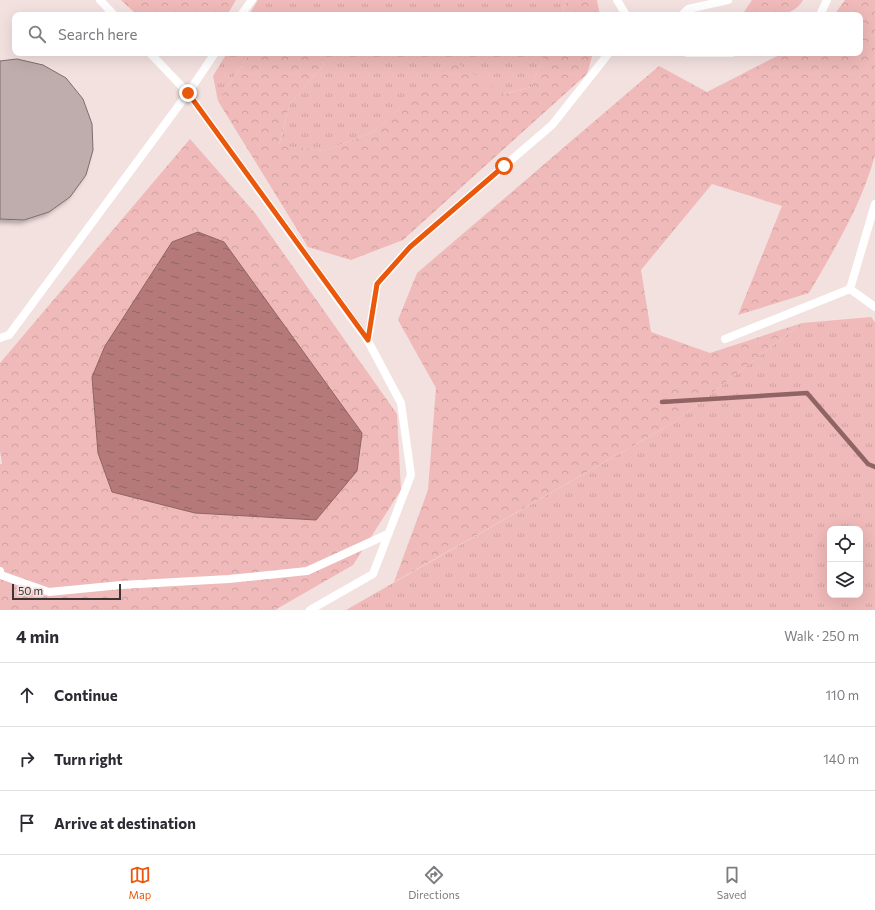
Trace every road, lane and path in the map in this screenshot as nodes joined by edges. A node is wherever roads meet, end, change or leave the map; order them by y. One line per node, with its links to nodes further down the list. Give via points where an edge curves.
1 (100, 0): 6 (lane)
2 (252, 0): 7 (lane)
3 (618, 0): 8 (lane)
4 (728, 0): 9 (lane, via 688,9)
5 (828, 0): 10 (lane)
6 (111, 12)
7 (243, 12)
8 (624, 12)
9 (685, 12)
10 (822, 12)
11 (153, 56): 14 (lane)
12 (213, 56): 14 (lane)
13 (607, 56): 20 (lane, via 552,125 410,247 377,284)
14 (188, 93): 18 (lane, via 9,334); 20 (lane)
15 (875, 204): 16 (lane)
16 (850, 289): 17 (lane); 19 (lane)
17 (875, 307)
18 (0, 338)
19 (724, 339)
20 (368, 340): 21 (lane, via 401,403 412,475)
21 (388, 534): 22 (lane, via 307,570 229,579 49,592 1,575); 23 (lane, via 373,574)
22 (0, 570)
23 (310, 610)

